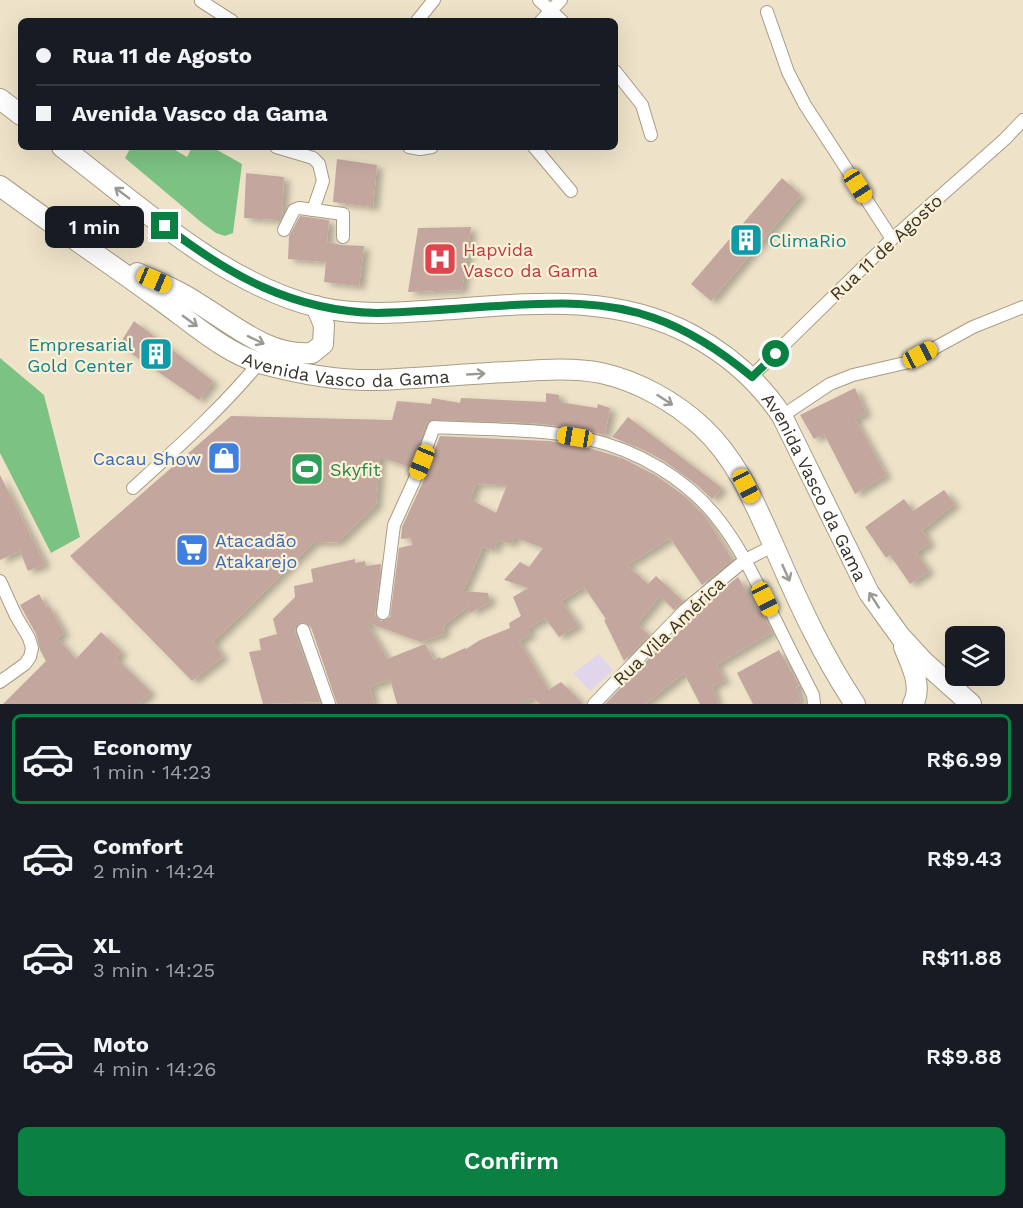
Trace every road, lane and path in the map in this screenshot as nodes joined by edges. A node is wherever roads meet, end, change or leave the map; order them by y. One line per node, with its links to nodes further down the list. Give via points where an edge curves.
1 (434, 0): 8 (street)
2 (539, 0): 5 (street)
3 (561, 0): 5 (street)
4 (201, 1): 7 (street)
5 (550, 10): 9 (street); 10 (street)
6 (766, 12): 26 (street, via 805,105)
7 (227, 18)
8 (419, 18)
9 (543, 18)
10 (559, 18)
11 (618, 75): 15 (street, via 642,105)
12 (0, 99): 13 (main road)
13 (18, 113)
14 (1023, 120): 17 (street, Rua 11 de Agosto)
15 (651, 135)
16 (1023, 137): 17 (street)
17 (1005, 139): 26 (street, Rua 11 de Agosto)
18 (66, 150): 28 (main road, Avenida Vasco da Gama, one-way to 18, via 274,293 228,270)
19 (286, 150): 23 (street, via 320,164 323,181)
20 (537, 150): 22 (street)
21 (0, 186): 27 (main road, Avenida Vasco da Gama)
22 (571, 191)
23 (313, 210): 24 (street, via 294,210); 25 (street, via 343,214)
24 (284, 230)
25 (343, 237)
26 (892, 239): 31 (street, Rua 11 de Agosto)
27 (104, 259): 28 (main road, one-way to 28, via 185,295 258,341 290,352 312,353 323,344 324,325); 30 (main road, Avenida Vasco da Gama, one-way to 30, via 214,339)
28 (316, 306): 31 (main road, Avenida Vasco da Gama, via 377,313 542,303 605,306 653,317 680,329 728,357)
29 (1023, 307): 32 (street, via 973,327 909,362 830,384)
30 (259, 363): 33 (street, via 208,421); 34 (main road, Avenida Vasco da Gama, one-way to 34, via 343,379 538,370 601,373 627,381 654,393 703,427 723,450 753,499)
31 (752, 377): 32 (main road, Avenida Vasco da Gama)
32 (782, 416): 39 (main road, Avenida Vasco da Gama, one-way to 32, via 869,593)
33 (133, 489)
34 (773, 546): 35 (street, Rua Vila América); 40 (main road, Avenida Vasco da Gama, one-way to 40)
35 (745, 560): 37 (street, via 702,501 643,458 588,439 434,427 394,525); 43 (street, Rua Vila América, via 685,610); 44 (street)
36 (0, 581): 41 (street, via 32,648 25,664)
37 (383, 613)
38 (303, 630): 42 (street)
39 (900, 636): 47 (main road, via 915,676); 48 (main road, Avenida Vasco da Gama)
40 (839, 680): 45 (main road, Avenida Vasco da Gama); 46 (main road)
41 (0, 682)
42 (329, 704)
43 (594, 704)
44 (814, 704)
45 (855, 704)
46 (872, 704)
47 (913, 704)
48 (971, 704)

